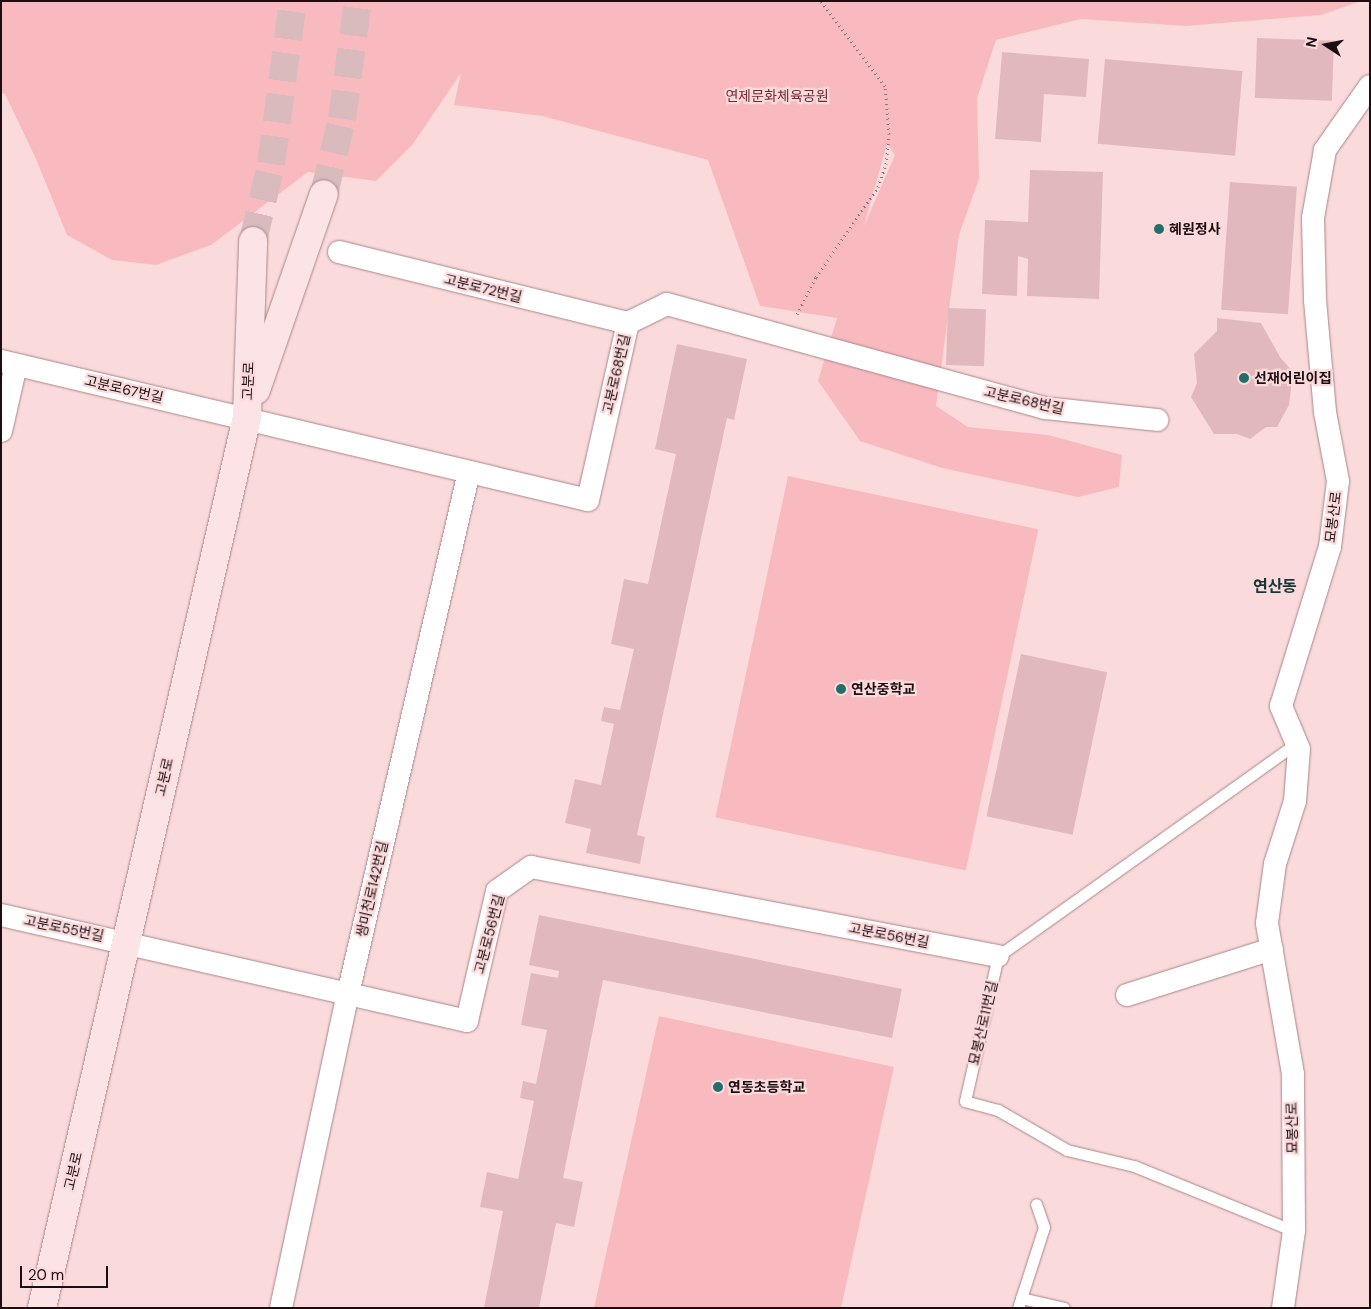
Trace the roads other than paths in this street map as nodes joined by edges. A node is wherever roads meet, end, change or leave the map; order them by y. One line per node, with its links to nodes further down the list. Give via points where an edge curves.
1 (1370, 86): 11 (street, 묘봉산로, via 1324,150 1313,218 1315,300 1324,402 1338,481 1330,547 1281,706)
2 (324, 194): 7 (main road)
3 (253, 241): 7 (main road, 고분로)
4 (339, 252): 5 (street, 고분로72번길)
5 (628, 323): 8 (street, 고분로68번길, via 667,304 1045,408); 10 (street, 고분로68번길, via 588,500)
6 (9, 363): 7 (street, 고분로67번길); 9 (street)
7 (246, 417): 10 (street, 고분로68번길); 13 (main road, 고분로)
8 (1156, 420)
9 (1, 431)
10 (469, 472): 16 (street, 쌍미천로142번길)
11 (1297, 743): 14 (street, 묘봉산로, via 1300,749 1295,801 1275,864 1267,923); 15 (lane)
12 (1, 915): 13 (street, 고분로55번길)
13 (126, 941): 16 (street, 고분로56번길); 21 (main road, 고분로)
14 (1272, 949): 17 (street); 19 (street, 묘봉산로, via 1293,1074)
15 (998, 956): 16 (street, 고분로56번길, via 531,867 497,891 467,1021); 19 (lane, 묘봉산로11번길, via 966,1101 998,1110 1067,1150 1134,1166)
16 (348, 994): 22 (street, 쌍미천로142번길)
17 (1127, 995)
18 (1036, 1204): 20 (lane, via 1044,1227)
19 (1294, 1231): 24 (street, 묘봉산로)
20 (1019, 1303): 23 (lane)
21 (42, 1308)
22 (281, 1308)
23 (1064, 1308)
24 (1283, 1308)

